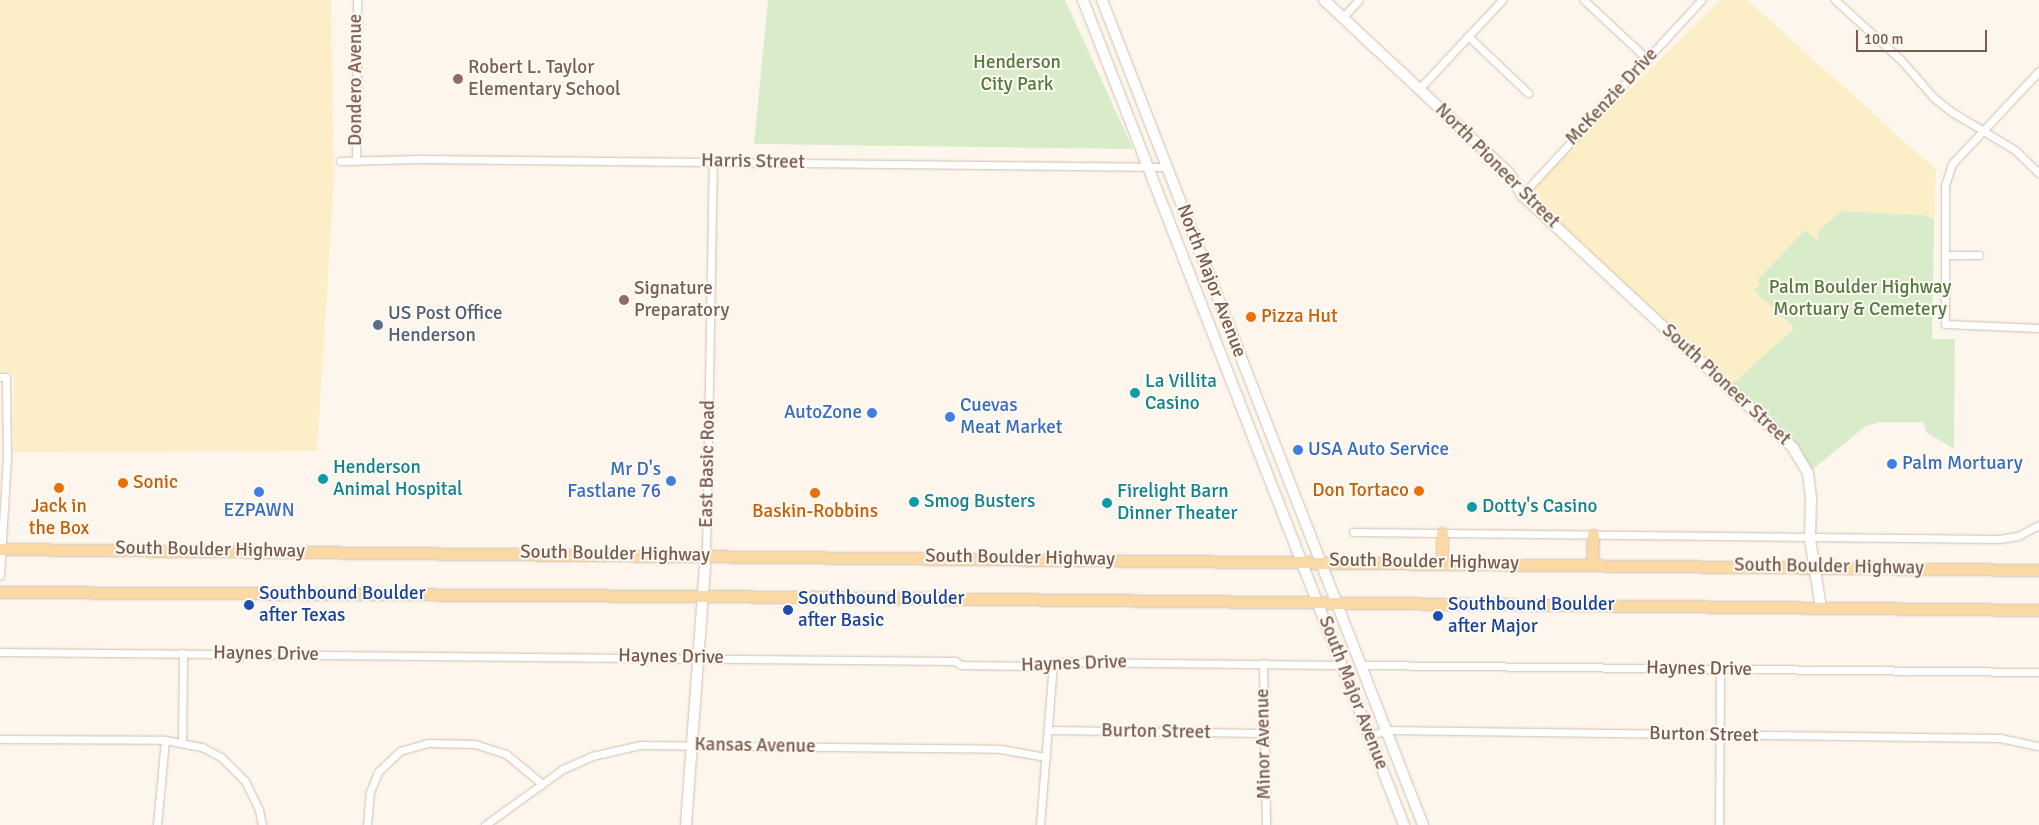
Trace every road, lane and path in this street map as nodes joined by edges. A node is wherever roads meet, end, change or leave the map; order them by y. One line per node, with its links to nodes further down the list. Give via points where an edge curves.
1 (357, 0): 21 (street, Dondero Avenue)
2 (1083, 0): 14 (street, North Major Avenue)
3 (1102, 0): 12 (street, North Major Avenue)
4 (1324, 0): 10 (street, North Pioneer Street)
5 (1359, 0): 10 (street)
6 (1502, 0): 11 (street)
7 (1584, 0): 13 (street)
8 (1702, 0): 13 (street, McKenzie Drive)
9 (1835, 0): 20 (street, via 1901,60 1934,98)
10 (1343, 17): 18 (street, North Pioneer Street)
11 (1468, 36): 18 (street); 19 (street)
12 (1125, 59): 14 (street); 16 (street, North Major Avenue)
13 (1647, 59): 27 (street, McKenzie Drive)
14 (1108, 66): 17 (street, North Major Avenue)
15 (2039, 71): 20 (street)
16 (1130, 72): 17 (street); 25 (street, North Major Avenue)
17 (1113, 79): 24 (street, North Major Avenue)
18 (1419, 89): 27 (street, North Pioneer Street, via 1509,173)
19 (1528, 93)
20 (1982, 130): 26 (street, via 2015,150); 30 (street, via 1948,171 1945,185)
21 (356, 161): 22 (street, Harris Street); 23 (street, Harris Street)
22 (340, 162)
23 (713, 162): 24 (street, Harris Street); 43 (street, East Basic Road)
24 (1147, 166): 25 (street, Harris Street); 29 (street, North Major Avenue)
25 (1166, 166): 28 (street, North Major Avenue)
26 (2039, 173)
27 (1522, 195): 32 (street, North Pioneer Street)
28 (1197, 244): 29 (street); 34 (street, North Major Avenue)
29 (1180, 251): 35 (street, North Major Avenue)
30 (1946, 255): 31 (street); 33 (street, via 1945,324)
31 (1979, 255)
32 (1647, 312): 41 (street, South Pioneer Street, via 1793,448 1808,473)
33 (2039, 328)
34 (1235, 344): 35 (street); 45 (street, North Major Avenue)
35 (1218, 349): 44 (street, North Major Avenue)
36 (3, 377): 42 (street)
37 (2039, 525): 41 (street, via 2018,536 1999,539)
38 (1353, 532): 39 (street)
39 (1442, 533): 40 (street); 46 (main road)
40 (1593, 535): 41 (street); 47 (main road)
41 (1810, 539): 48 (street, South Pioneer Street)
42 (1, 548): 43 (main road, South Boulder Highway); 50 (street)
43 (706, 555): 44 (main road, South Boulder Highway); 52 (street, East Basic Road)
44 (1301, 561): 45 (main road, South Boulder Highway); 53 (street, South Major Avenue)
45 (1321, 561): 46 (main road, South Boulder Highway); 54 (street, South Major Avenue)
46 (1442, 562): 47 (main road, South Boulder Highway)
47 (1592, 564): 48 (main road, South Boulder Highway)
48 (1814, 567): 49 (main road, South Boulder Highway); 55 (street, South Pioneer Street)
49 (2039, 570)
50 (0, 576)
51 (0, 592): 52 (main road)
52 (703, 596): 53 (main road); 61 (street, East Basic Road)
53 (1318, 603): 54 (main road); 64 (street, South Major Avenue)
54 (1338, 603): 55 (main road); 65 (street, South Major Avenue)
55 (1821, 608): 56 (main road)
56 (2014, 610): 57 (main road); 58 (main road)
57 (2039, 610)
58 (2039, 619)
59 (0, 652): 60 (street, Haynes Drive)
60 (183, 653): 61 (street, Haynes Drive); 75 (street)
61 (699, 658): 63 (street, Haynes Drive, via 955,661 961,665); 76 (street, East Basic Road)
62 (1262, 663): 63 (street, Haynes Drive); 64 (street, Haynes Drive); 70 (street, Minor Avenue)
63 (1053, 664): 68 (street)
64 (1340, 665): 72 (street, South Major Avenue)
65 (1359, 665): 66 (street, Haynes Drive); 69 (street, South Major Avenue)
66 (1720, 670): 67 (street, Haynes Drive); 71 (street)
67 (2039, 672)
68 (1048, 730): 70 (street, Burton Street); 78 (street)
69 (1386, 730): 71 (street, Burton Street); 72 (street, Burton Street); 88 (street, South Major Avenue)
70 (1264, 733): 86 (street, Minor Avenue)
71 (1720, 735): 77 (street, Burton Street, via 2000,738); 89 (street)
72 (1369, 736): 87 (street, South Major Avenue)
73 (0, 739): 74 (street)
74 (165, 740): 75 (street); 80 (street)
75 (182, 741): 81 (street, via 221,757 245,781 259,810)
76 (692, 745): 78 (street, Kansas Avenue, via 1000,749); 79 (street, Kansas Avenue, via 640,745 592,756); 84 (street, East Basic Road)
77 (2039, 746)
78 (1046, 757): 85 (street)
79 (541, 783): 82 (street, via 506,754 475,744 428,743 400,751 378,772 370,792); 83 (street, Kansas Avenue)
80 (157, 825)
81 (262, 825)
82 (368, 825)
83 (485, 825)
84 (686, 825)
85 (1040, 825)
86 (1266, 825)
87 (1404, 825)
88 (1423, 825)
89 (1719, 825)

